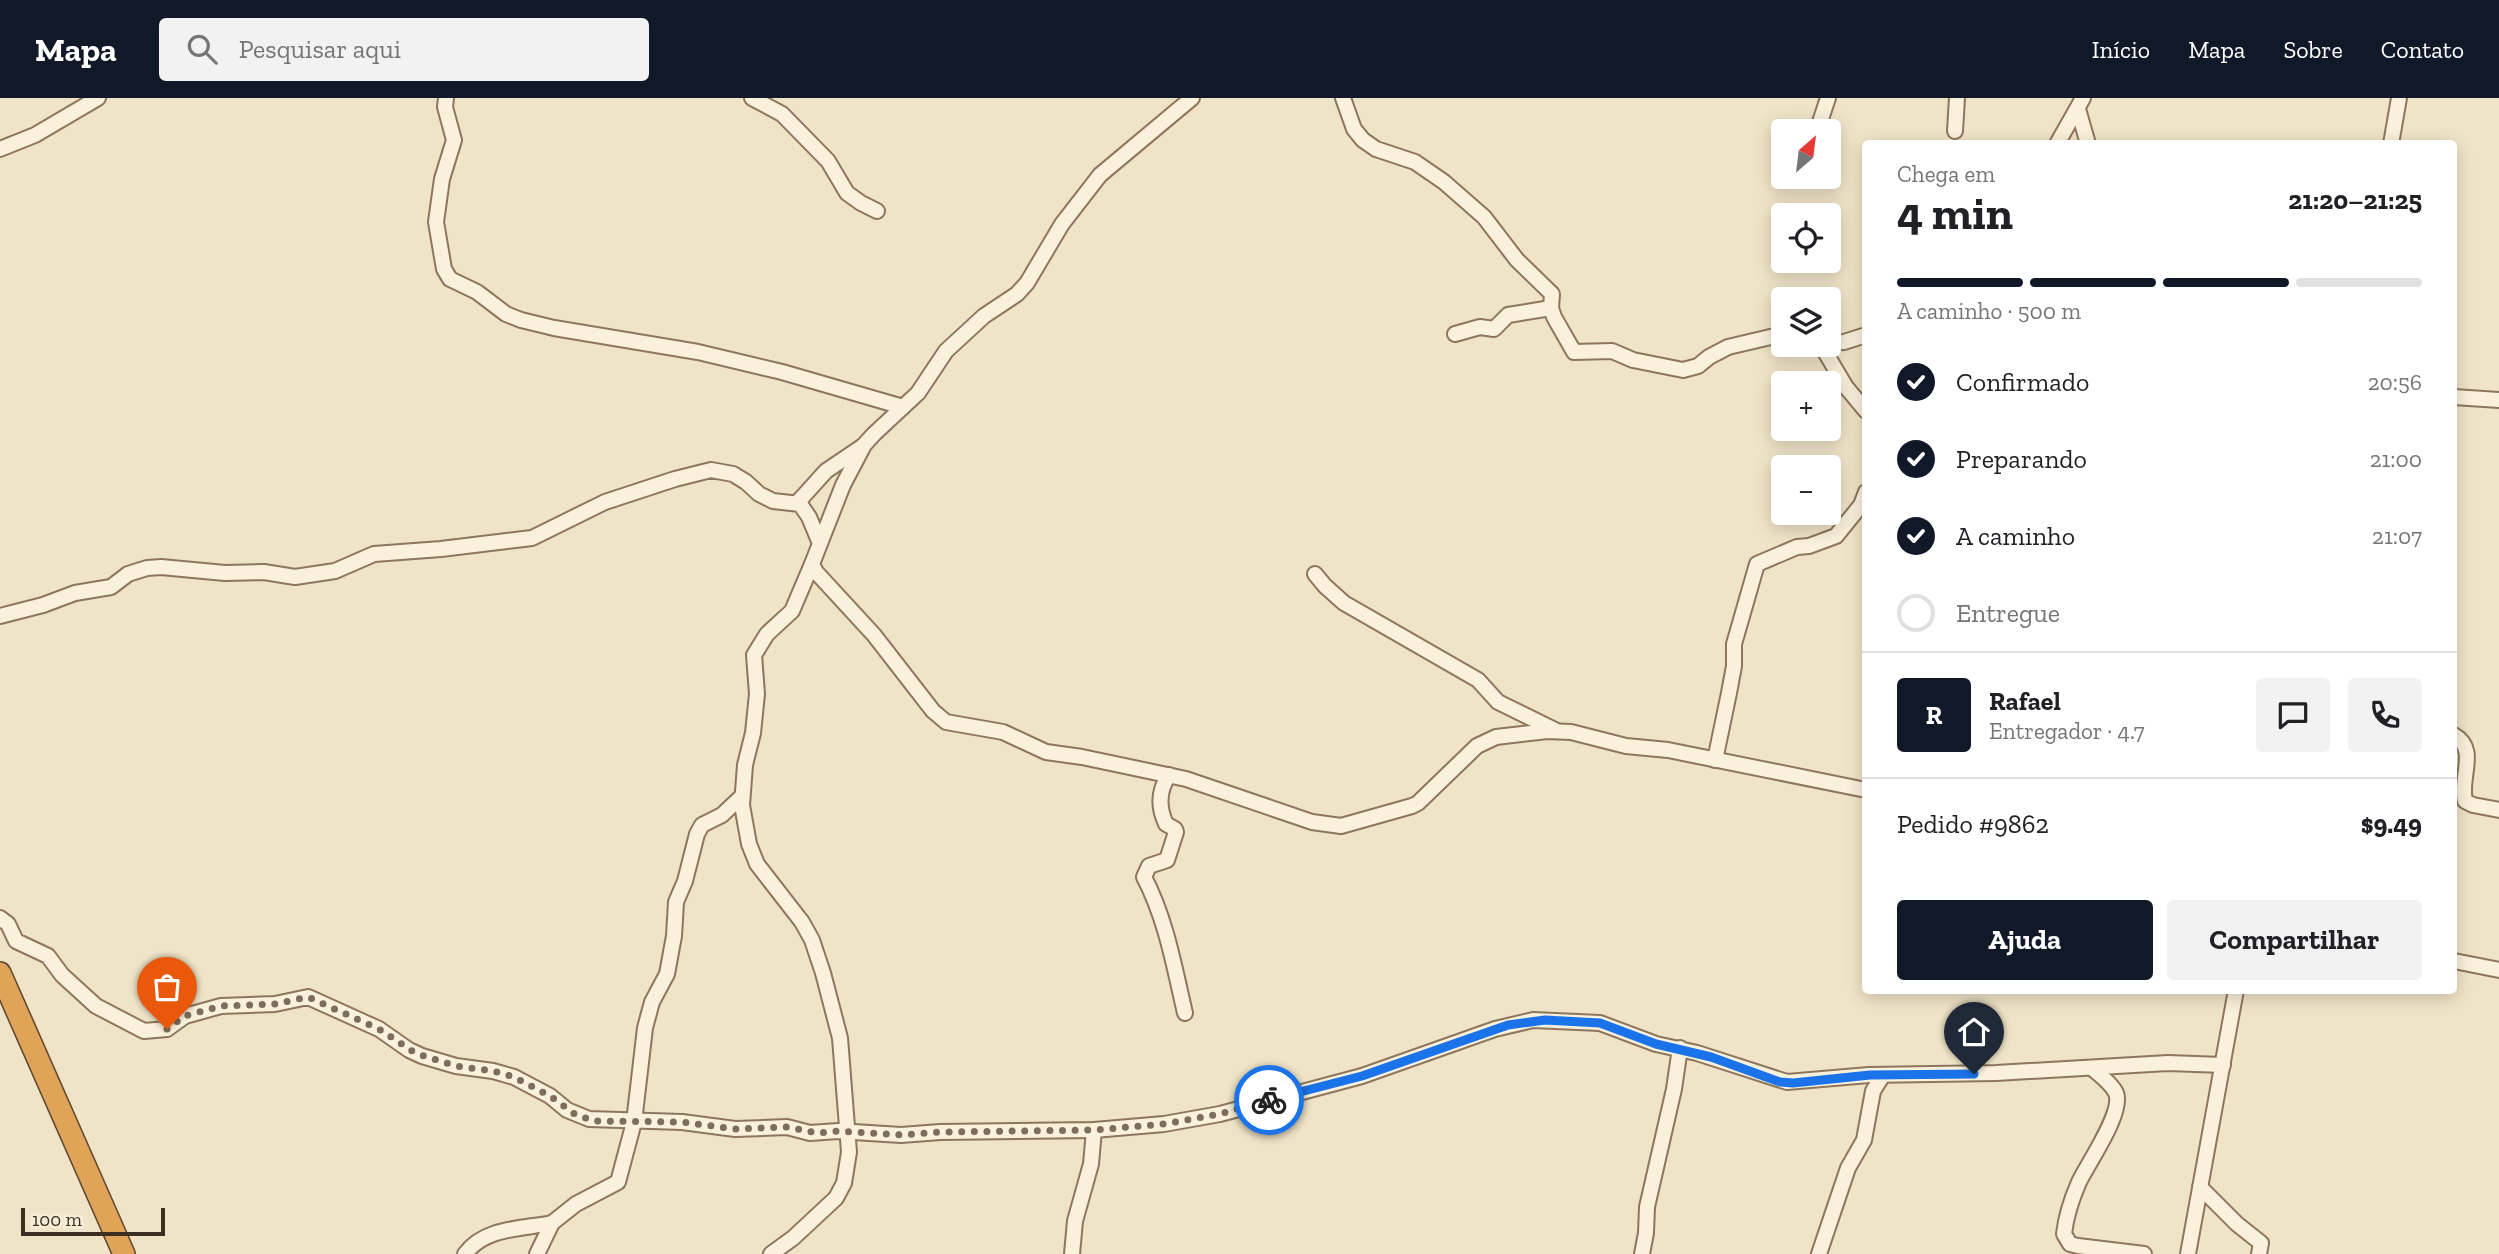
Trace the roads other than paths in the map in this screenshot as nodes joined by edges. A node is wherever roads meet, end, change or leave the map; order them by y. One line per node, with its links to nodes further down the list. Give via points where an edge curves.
1 (98, 98): 15 (street, via 35,135)
2 (446, 98): 26 (street, via 444,107 454,140 436,222 444,270 450,279 521,320 698,352)
3 (752, 98): 16 (street, via 782,114 828,161 847,193)
4 (1192, 98): 26 (street, via 1100,175 1017,294 984,316 946,351)
5 (1343, 98): 17 (street, via 1354,129 1363,139 1428,170 1484,217 1517,260 1552,294)
6 (1828, 98): 10 (street)
7 (1957, 98): 11 (street)
8 (2399, 98): 14 (street)
9 (2080, 103): 12 (street); 13 (street)
10 (1821, 119)
11 (1955, 131)
12 (2059, 140)
13 (2087, 140)
14 (2392, 140)
15 (0, 149)
16 (877, 211)
17 (1551, 308): 18 (street, via 1508,315 1494,329 1480,327); 20 (street, via 1574,352 1612,351 1683,370 1728,347)
18 (1455, 334)
19 (1862, 336): 21 (street)
20 (1771, 337)
21 (1841, 342)
22 (1828, 357): 25 (street)
23 (2457, 397): 24 (street)
24 (2499, 400)
25 (1862, 406)
26 (904, 407): 27 (street)
27 (864, 445): 28 (street, via 826,471); 30 (street)
28 (798, 502): 30 (street); 33 (street, via 773,501 733,474 711,470 605,502 532,538 374,554 335,571 295,578 264,572 147,568 128,573 111,587)
29 (1862, 502): 36 (street, via 1836,536 1757,564 1734,644)
30 (819, 541): 31 (street)
31 (812, 564): 37 (street, via 947,722 1003,732 1046,752); 39 (street, via 792,611 767,634 754,654 755,717)
32 (1315, 574): 34 (street, via 1343,603 1478,680 1498,702)
33 (0, 616)
34 (1556, 731): 36 (street); 37 (street, via 1486,741 1418,803 1341,826 1312,822)
35 (2457, 737): 40 (street, via 2466,749 2465,801)
36 (1715, 760): 38 (street)
37 (1169, 775): 46 (street, via 1161,793 1161,809 1166,824 1176,832 1167,860 1149,866 1144,877 1166,933)
38 (1862, 789)
39 (741, 797): 51 (street, via 722,815 702,825 697,834 676,902 667,974 645,1028); 53 (street, via 757,864 802,922 817,956 840,1038)
40 (2499, 810)
41 (0, 918): 51 (street, via 16,941 48,956 92,1003 144,1031 160,1032 185,1016 221,1006 275,1004 308,997 368,1023 422,1056 514,1077 576,1115 596,1121)
42 (2457, 962): 43 (street)
43 (2499, 970)
44 (0, 973): 56 (highway)
45 (2235, 994): 48 (street)
46 (1185, 1013)
47 (1679, 1048): 50 (street, via 1780,1082); 52 (street, via 1600,1023 1533,1020 1484,1032 1362,1076 1220,1114); 61 (street)
48 (2223, 1065): 49 (street, via 2168,1063); 54 (street)
49 (2093, 1069): 50 (street); 63 (street, via 2115,1092 2116,1104 2113,1119 2079,1182 2064,1234 2078,1247)
50 (1882, 1075): 62 (street, via 1873,1091 1864,1140 1842,1184)
51 (634, 1122): 53 (street, via 735,1129 787,1127 810,1133); 55 (street, via 618,1182)
52 (1094, 1130): 53 (street, via 901,1135); 60 (street)
53 (848, 1131): 59 (street, via 841,1192)
54 (2200, 1187): 64 (street); 65 (street, via 2257,1239)
55 (552, 1223): 57 (street, via 491,1234); 58 (street)
56 (124, 1254)
57 (464, 1254)
58 (537, 1254)
59 (771, 1254)
60 (1072, 1254)
61 (1642, 1254)
62 (1819, 1254)
63 (2144, 1254)
64 (2188, 1254)
65 (2259, 1254)

